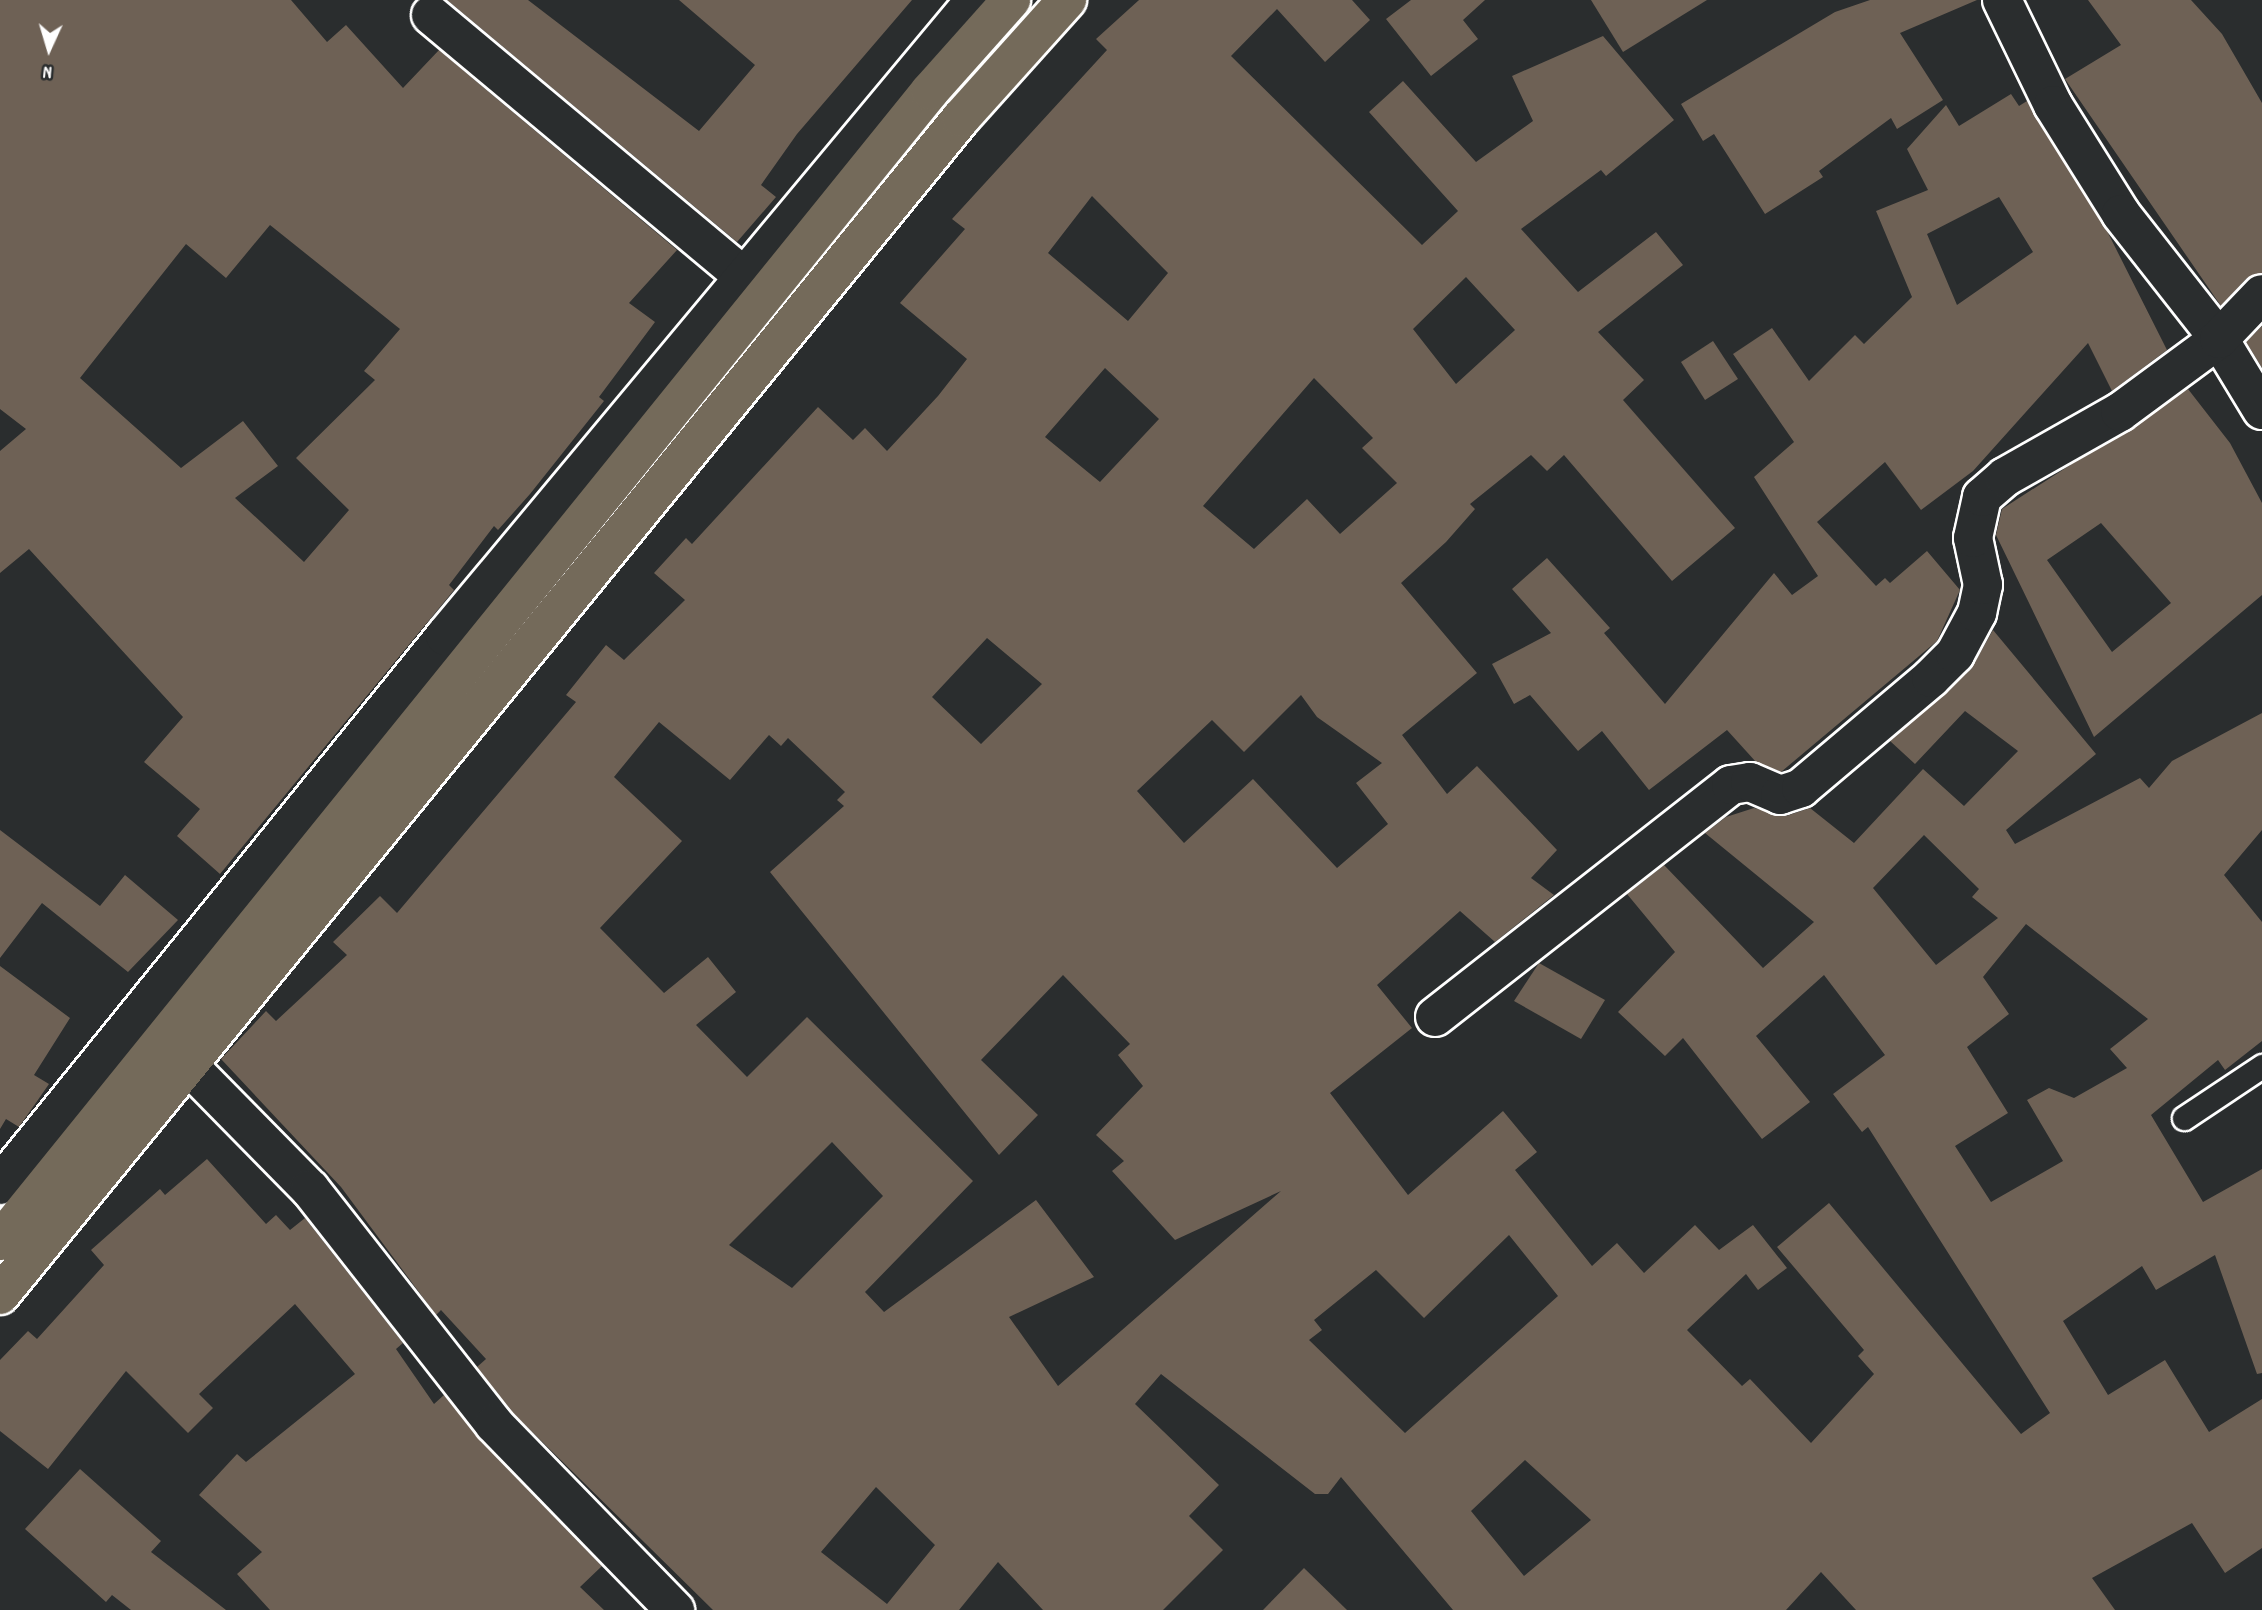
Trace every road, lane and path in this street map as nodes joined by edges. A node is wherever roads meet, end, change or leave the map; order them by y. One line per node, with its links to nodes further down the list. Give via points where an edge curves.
1 (975, 0): 6 (street)
2 (1011, 0): 15 (highway, via 930,91)
3 (1067, 0): 11 (highway, via 961,118)
4 (2002, 0): 8 (street, via 2053,106 2121,214)
5 (431, 15): 6 (street)
6 (744, 277): 14 (street)
7 (2262, 294): 8 (street)
8 (2219, 340): 9 (street); 10 (street, via 2120,412 2005,477 1982,497 1973,538 1983,585 1977,612 1955,654 1931,678 1801,788 1780,795 1750,782 1731,785)
9 (2262, 410)
10 (1436, 1017)
11 (187, 1064): 16 (highway); 17 (street, via 310,1189 494,1424)
12 (2262, 1066): 13 (lane)
13 (2184, 1118)
14 (0, 1185)
15 (0, 1241)
16 (0, 1295)
17 (675, 1610)

